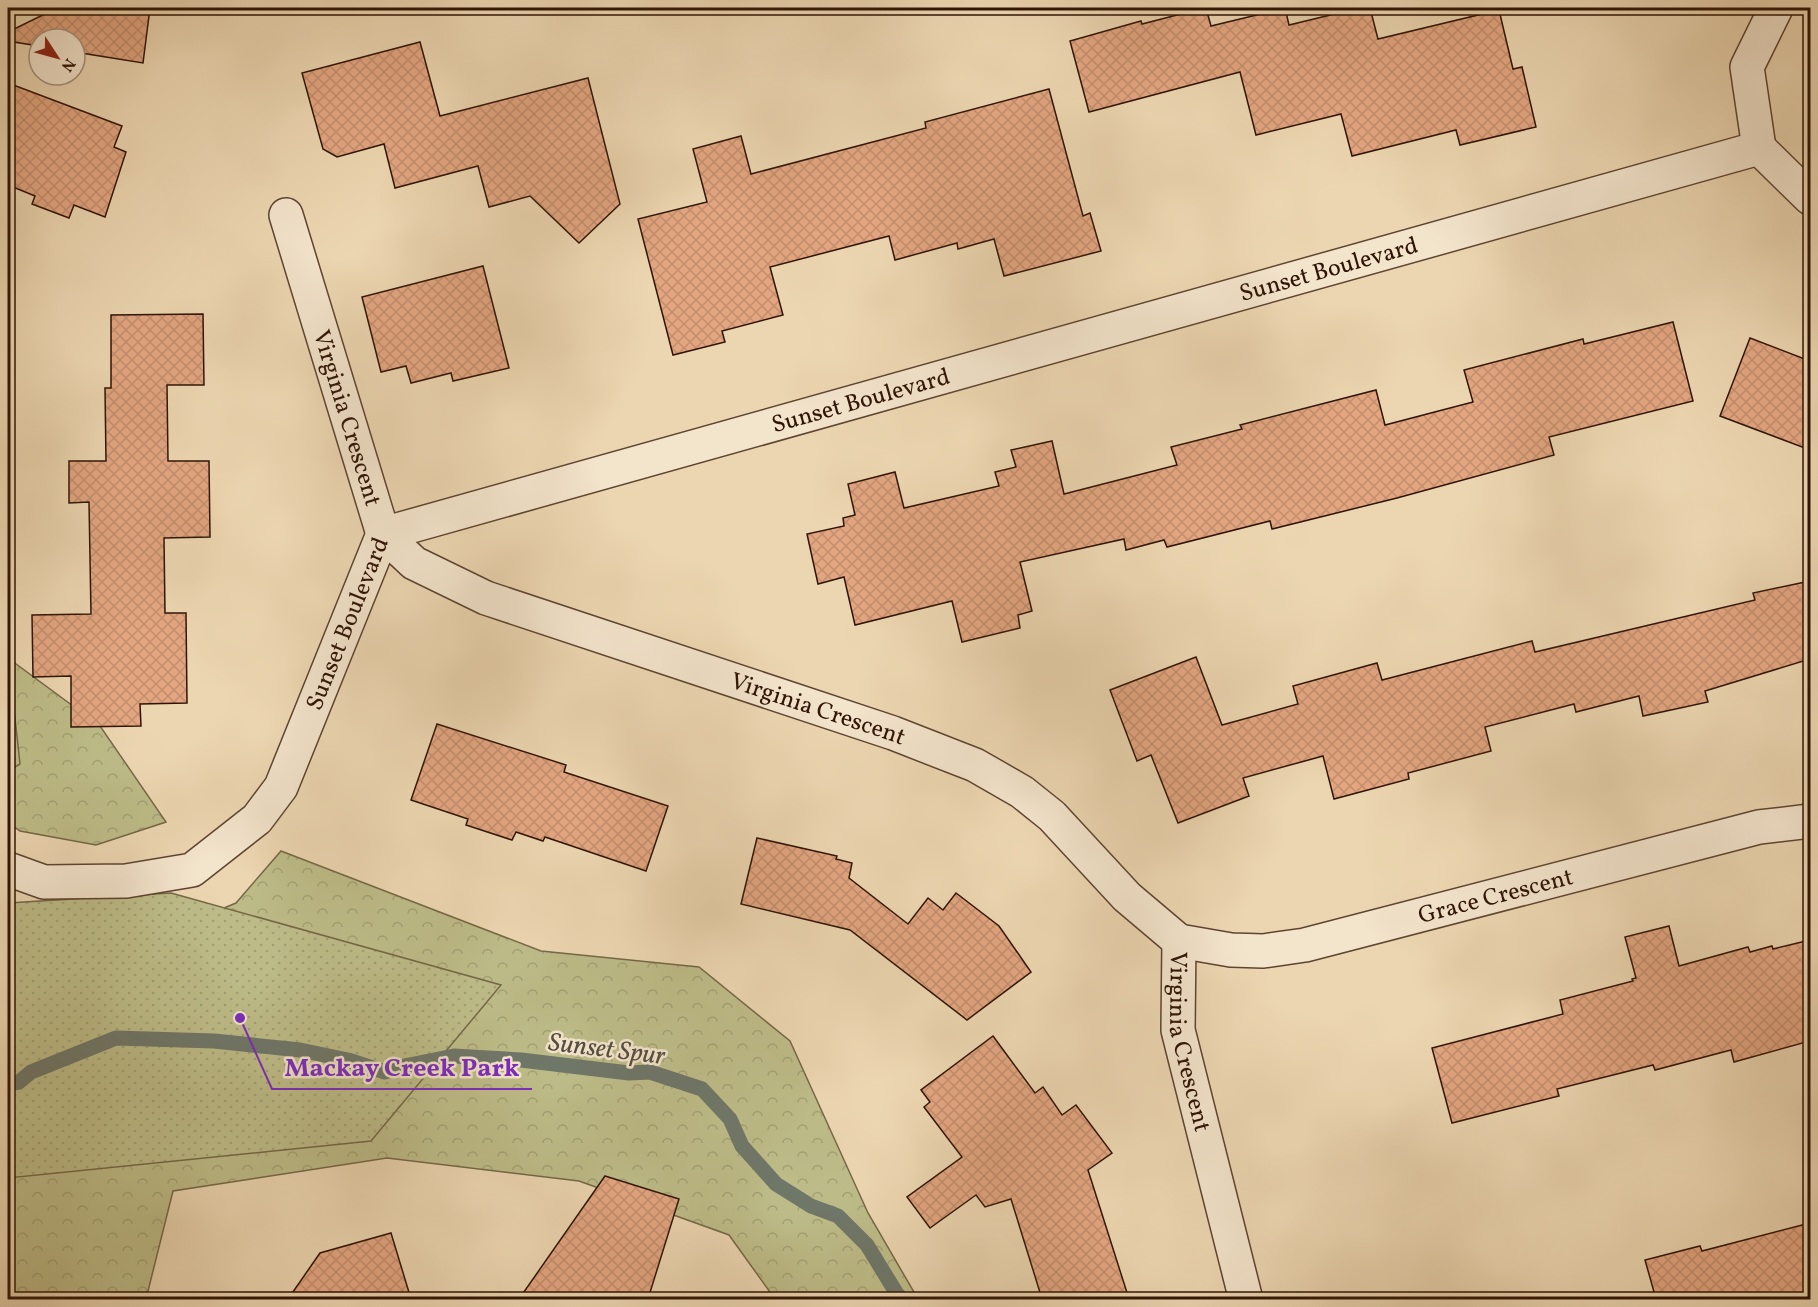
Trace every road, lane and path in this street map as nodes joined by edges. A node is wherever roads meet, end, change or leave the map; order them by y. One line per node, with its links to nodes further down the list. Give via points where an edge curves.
1 (1776, 8): 2 (street, via 1747,67)
2 (1759, 148): 3 (street); 5 (street, Sunset Boulevard)
3 (1810, 198)
4 (286, 215): 5 (street, Virginia Crescent)
5 (383, 534): 7 (street, Sunset Boulevard, via 281,787 256,819 192,870 126,881 44,882); 8 (street, Virginia Crescent, via 414,563 486,598 893,733 975,765 1022,792 1052,816 1127,897)
6 (1810, 821): 8 (street, Grace Crescent, via 1759,827 1305,945 1263,951 1231,950)
7 (8, 868)
8 (1179, 941): 9 (street, Virginia Crescent, via 1178,1030)
9 (1246, 1299)

